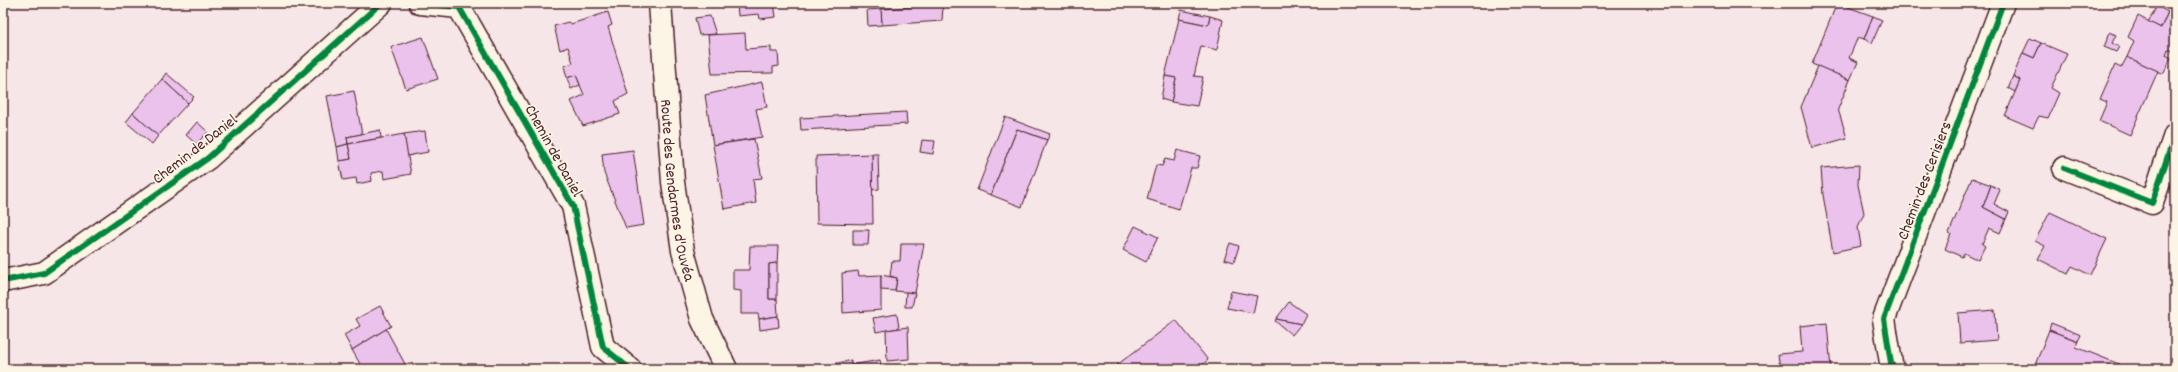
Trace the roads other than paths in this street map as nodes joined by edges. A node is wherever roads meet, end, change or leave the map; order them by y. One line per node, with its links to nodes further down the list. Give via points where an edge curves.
1 (381, 3): 7 (street, Chemin de Daniel, via 208,158 44,273)
2 (420, 3): 8 (street, Chemin de Daniel, via 459,7 573,206 603,347)
3 (660, 3): 9 (street, Route des Gendarmes d'Ouvéa, via 673,182 683,251 702,319)
4 (2003, 3): 10 (street, Chemin des Cerisiers, via 1884,319)
5 (2175, 135): 6 (street, via 2152,203)
6 (2064, 168)
7 (3, 281)
8 (630, 369)
9 (726, 369)
10 (1892, 369)

